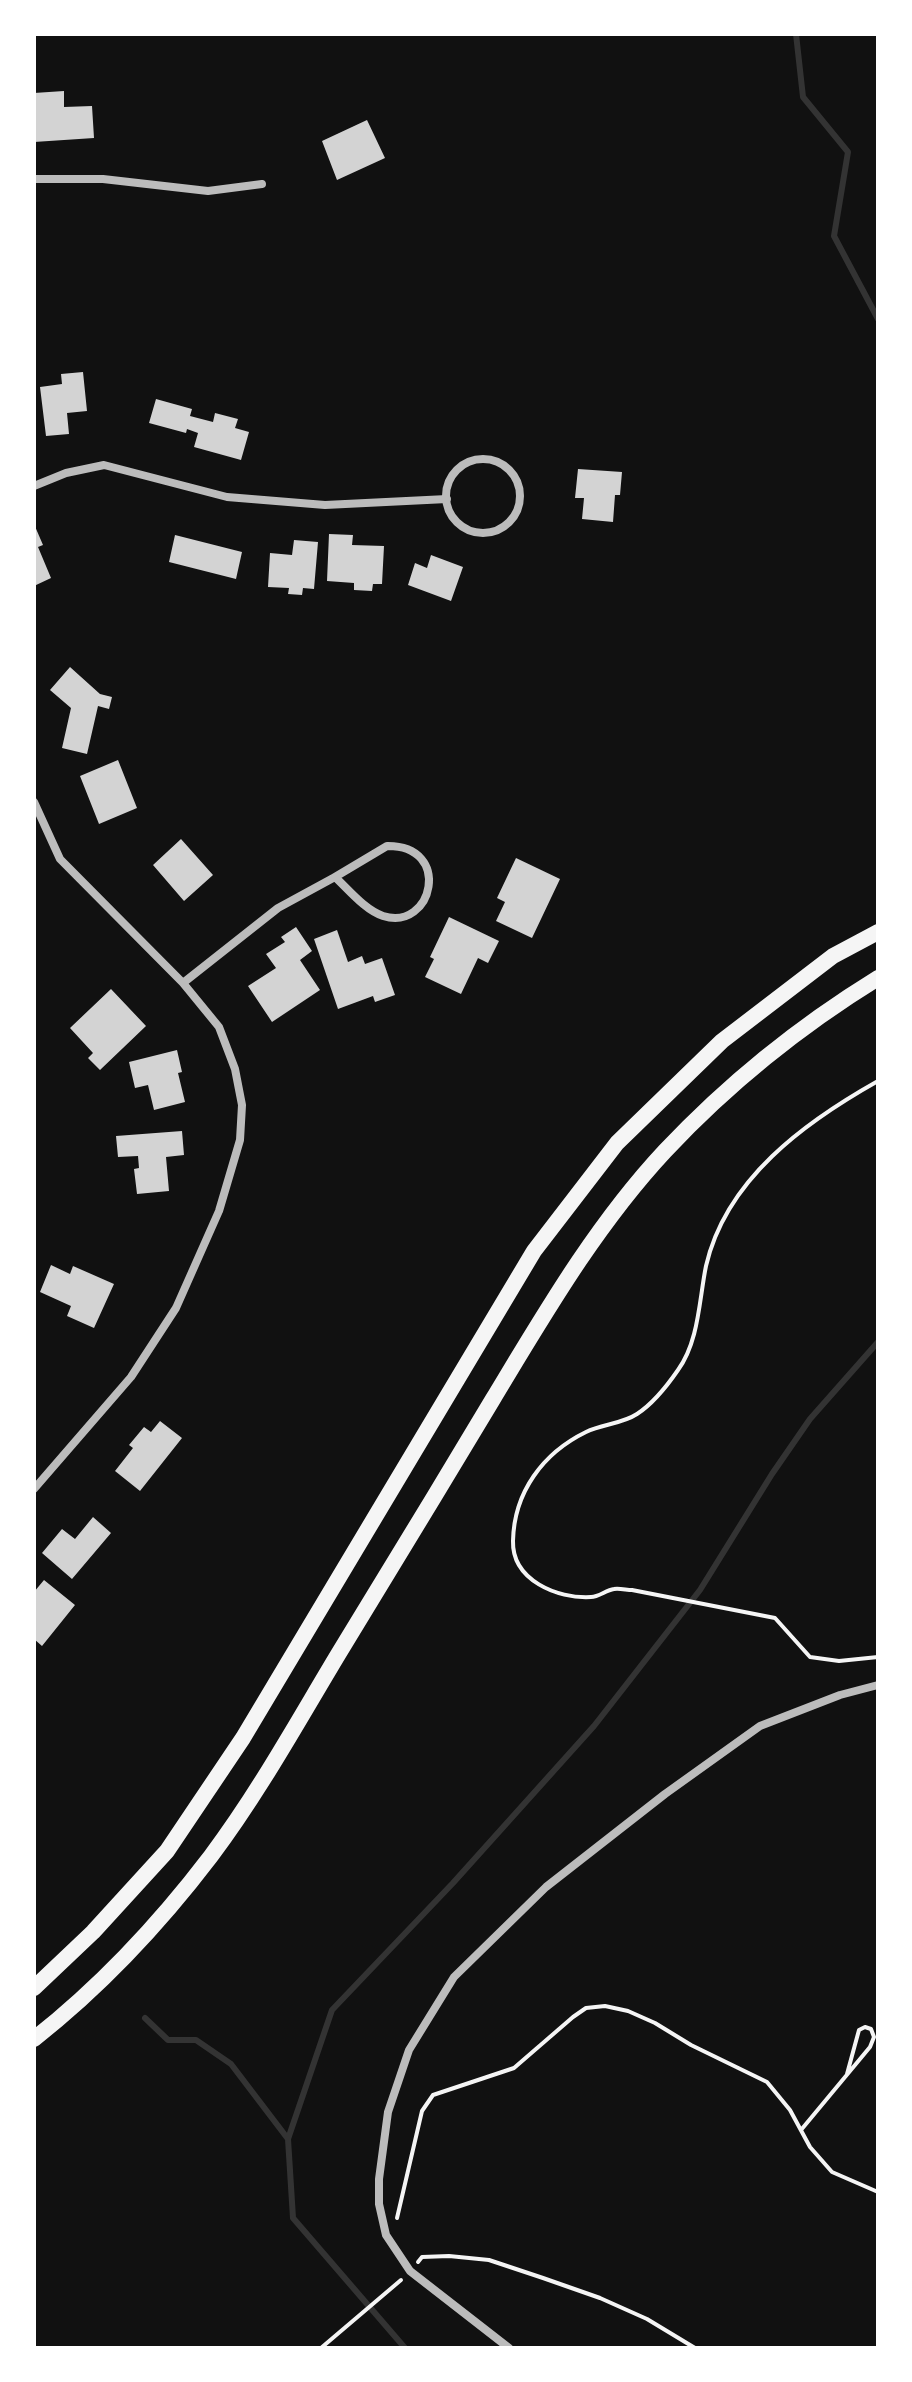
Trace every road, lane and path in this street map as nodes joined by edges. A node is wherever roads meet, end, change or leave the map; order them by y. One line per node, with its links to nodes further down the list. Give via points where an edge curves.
1 (34, 179): 2 (street, via 103,179 208,191)
2 (262, 184)
3 (34, 486): 4 (street, via 104,465 227,497 325,505)
4 (447, 499): 4 (street, via 456,470 478,459 491,459 512,472 520,496 513,519 482,533 460,525)
5 (34, 802): 9 (street, via 60,859)
6 (335, 877): 6 (street, via 376,850 400,846 421,857 429,891 424,902 394,918 372,911); 9 (street, via 278,908)
7 (878, 932): 14 (main road, via 833,956 722,1041 617,1143 534,1251 243,1738 167,1851)
8 (878, 978): 15 (main road, via 744,1075 664,1152 593,1239 211,1856 141,1940)
9 (183, 983): 11 (street, via 219,1027 235,1069 242,1105 232,1168 176,1308 131,1377)
10 (878, 1081): 12 (path, via 785,1143 740,1194 716,1231 692,1345 680,1368 635,1416 588,1430 537,1468 520,1497 512,1547 522,1572 541,1587 566,1596 632,1590 775,1618 810,1657)
11 (34, 1489)
12 (878, 1657)
13 (878, 1685): 19 (street, via 760,1726 546,1887 454,1977 409,2050 388,2112 379,2204 386,2235)
14 (34, 1988)
15 (34, 2039)
16 (847, 2074): 16 (path, via 870,2047 871,2029 859,2030); 17 (path)
17 (801, 2130): 18 (path, via 832,2172); 19 (path, via 767,2082 628,2011 586,2008 514,2068 433,2095 422,2111 397,2218)
18 (878, 2192)
19 (397, 2251): 20 (street)
20 (410, 2271): 23 (street); 24 (path, via 422,2257 489,2260 600,2298)
21 (389, 2292): 22 (path)
22 (321, 2348)
23 (509, 2348)
24 (695, 2348)

